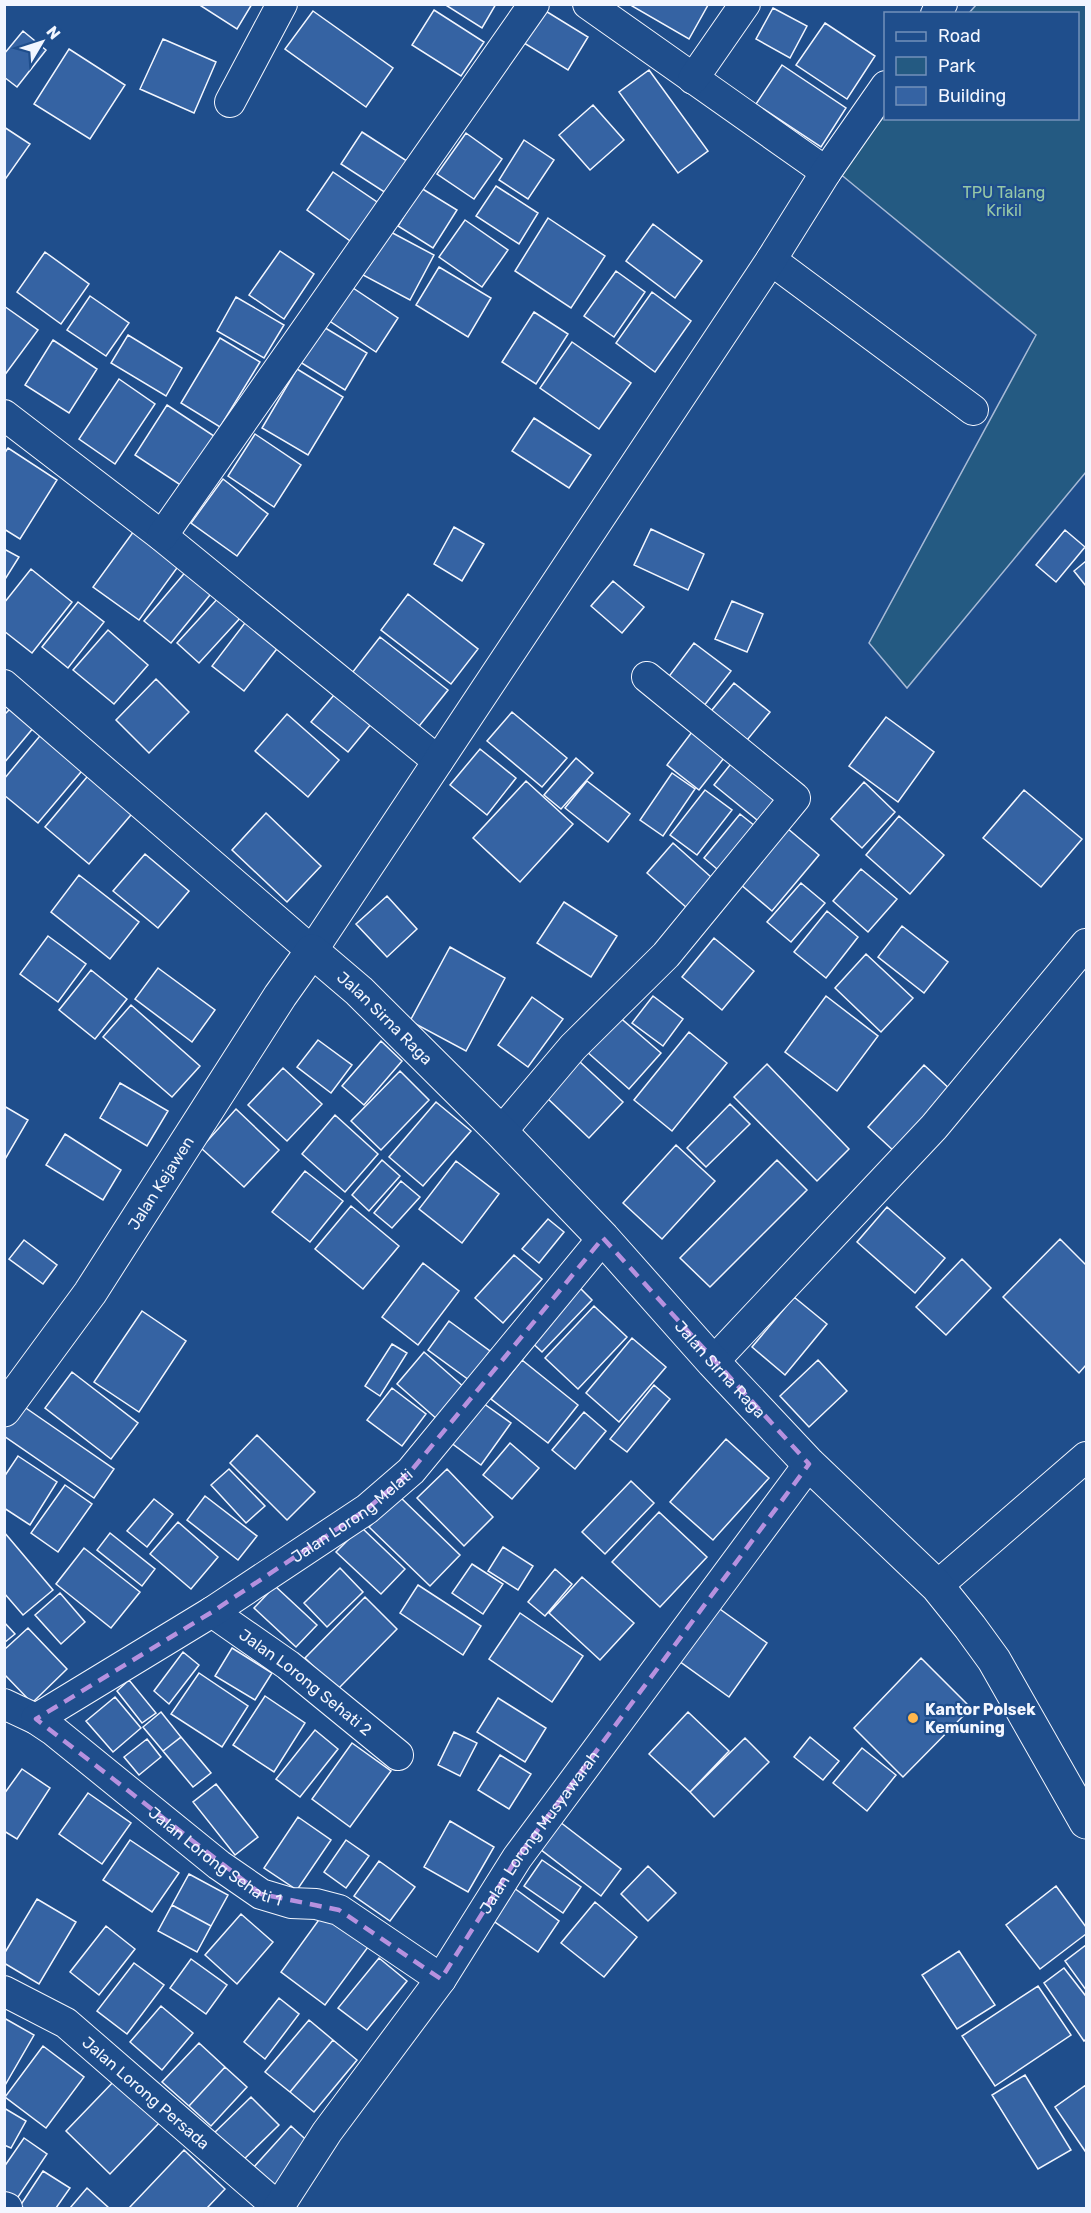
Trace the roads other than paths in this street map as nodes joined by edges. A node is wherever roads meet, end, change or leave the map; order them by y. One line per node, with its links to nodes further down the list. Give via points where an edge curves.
1 (282, 4): 7 (street)
2 (534, 4): 12 (street)
3 (588, 4): 5 (street)
4 (745, 4): 5 (street)
5 (693, 79): 8 (street)
6 (884, 87): 8 (street)
7 (230, 102)
8 (826, 172): 9 (street)
9 (771, 260): 10 (street); 15 (street)
10 (973, 410)
11 (4, 415): 12 (street)
12 (162, 536): 15 (street)
13 (646, 677): 18 (street, via 795,798 666,955 573,1047)
14 (4, 685): 17 (street)
15 (438, 761): 17 (street)
16 (1086, 944): 20 (street, via 934,1127)
17 (312, 951): 18 (street, Jalan Sirna Raga, via 359,991); 21 (street, Jalan Kejawen, via 90,1293)
18 (501, 1132): 19 (street, Jalan Sirna Raga)
19 (603, 1238): 20 (street, Jalan Sirna Raga); 25 (street, Jalan Lorong Melati, via 411,1471 367,1509)
20 (713, 1362): 23 (street, Jalan Sirna Raga)
21 (4, 1410)
22 (1086, 1457): 24 (street)
23 (809, 1464): 24 (street, Jalan Sirna Raga); 30 (street, Jalan Lorong Musyawarah, via 517,1858)
24 (937, 1587): 29 (street, Jalan Sirna Raga, via 994,1660)
25 (212, 1612): 27 (street, Jalan Lorong Melati); 28 (street, Jalan Lorong Sehati 2, via 288,1665)
26 (4, 1704): 27 (street, Jalan Lorong Sehati 1)
27 (36, 1719): 30 (street, Jalan Lorong Sehati 1, via 261,1894 339,1910)
28 (398, 1755)
29 (1086, 1822)
30 (441, 1979): 32 (street, Jalan Lorong Musyawarah, via 327,2132)
31 (4, 1991): 32 (street, Jalan Lorong Persada, via 66,2023)
32 (279, 2208)

